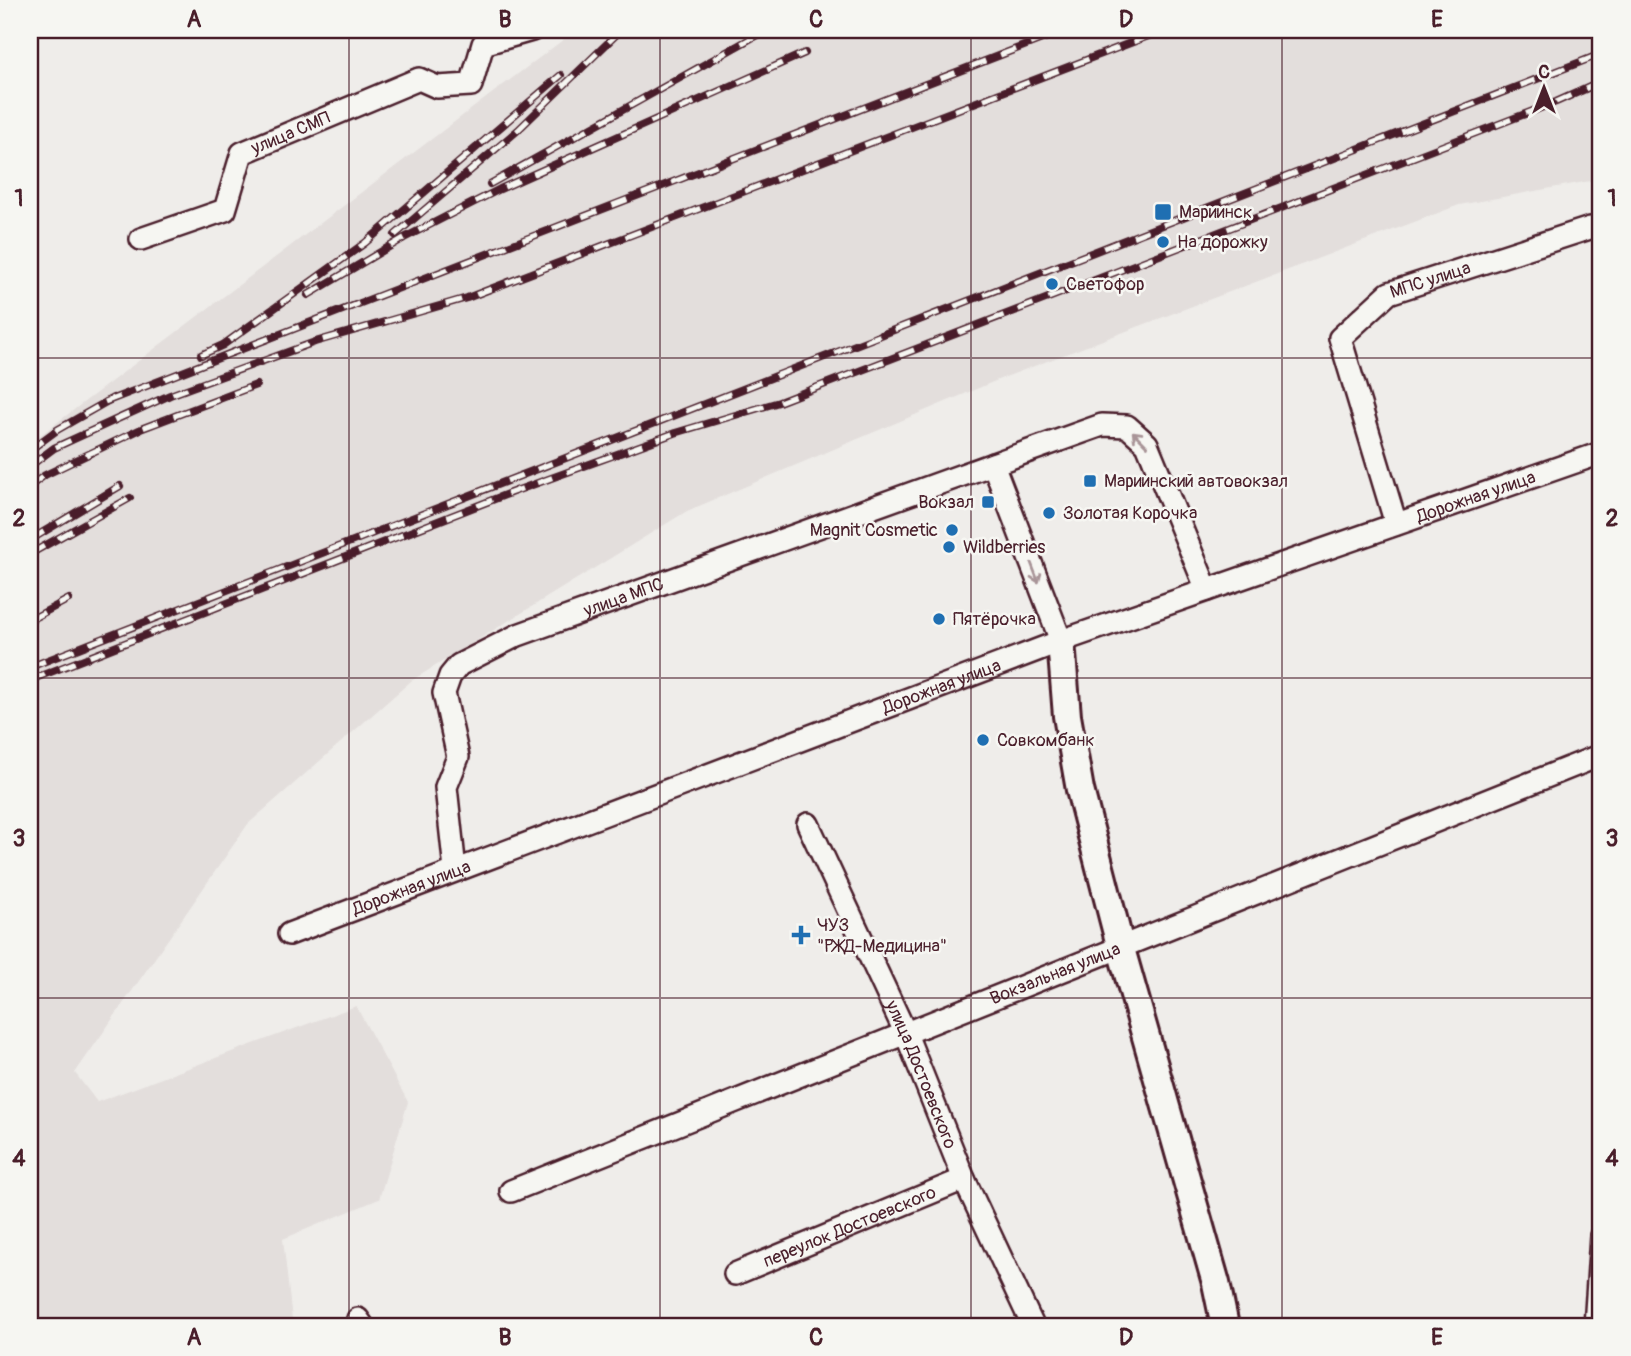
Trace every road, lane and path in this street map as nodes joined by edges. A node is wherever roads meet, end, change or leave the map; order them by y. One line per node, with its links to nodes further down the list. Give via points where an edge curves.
1 (532, 30): 3 (street, улица СМП, via 483,44 471,85 437,87 419,79 242,153 225,210)
2 (1601, 228): 6 (street, МПС улица, via 1389,293 1340,338)
3 (141, 239)
4 (1601, 453): 6 (street, Дорожная улица)
5 (993, 464): 7 (street, улица МПС, one-way to 5, via 1147,444 1127,426 1102,425); 8 (street, one-way to 8); 11 (street, улица МПС, via 518,635 459,665 444,693 458,757 446,787)
6 (1396, 524): 7 (street, Дорожная улица)
7 (1207, 590): 8 (street, Дорожная улица)
8 (1061, 641): 11 (street, Дорожная улица); 13 (main road, via 1067,716 1080,790)
9 (1601, 754): 13 (street, Вокзальная улица)
10 (808, 824): 14 (street, улица Достоевского)
11 (455, 870): 12 (street, Дорожная улица)
12 (289, 934)
13 (1121, 949): 14 (street, Вокзальная улица); 20 (main road)
14 (906, 1034): 15 (street, улица Достоевского); 16 (street, Вокзальная улица)
15 (964, 1179): 18 (street, переулок Достоевского); 19 (street, улица Достоевского)
16 (511, 1191)
17 (1601, 1236): 21 (street)
18 (735, 1274)
19 (1033, 1326)
20 (1225, 1326)
21 (1595, 1326)

